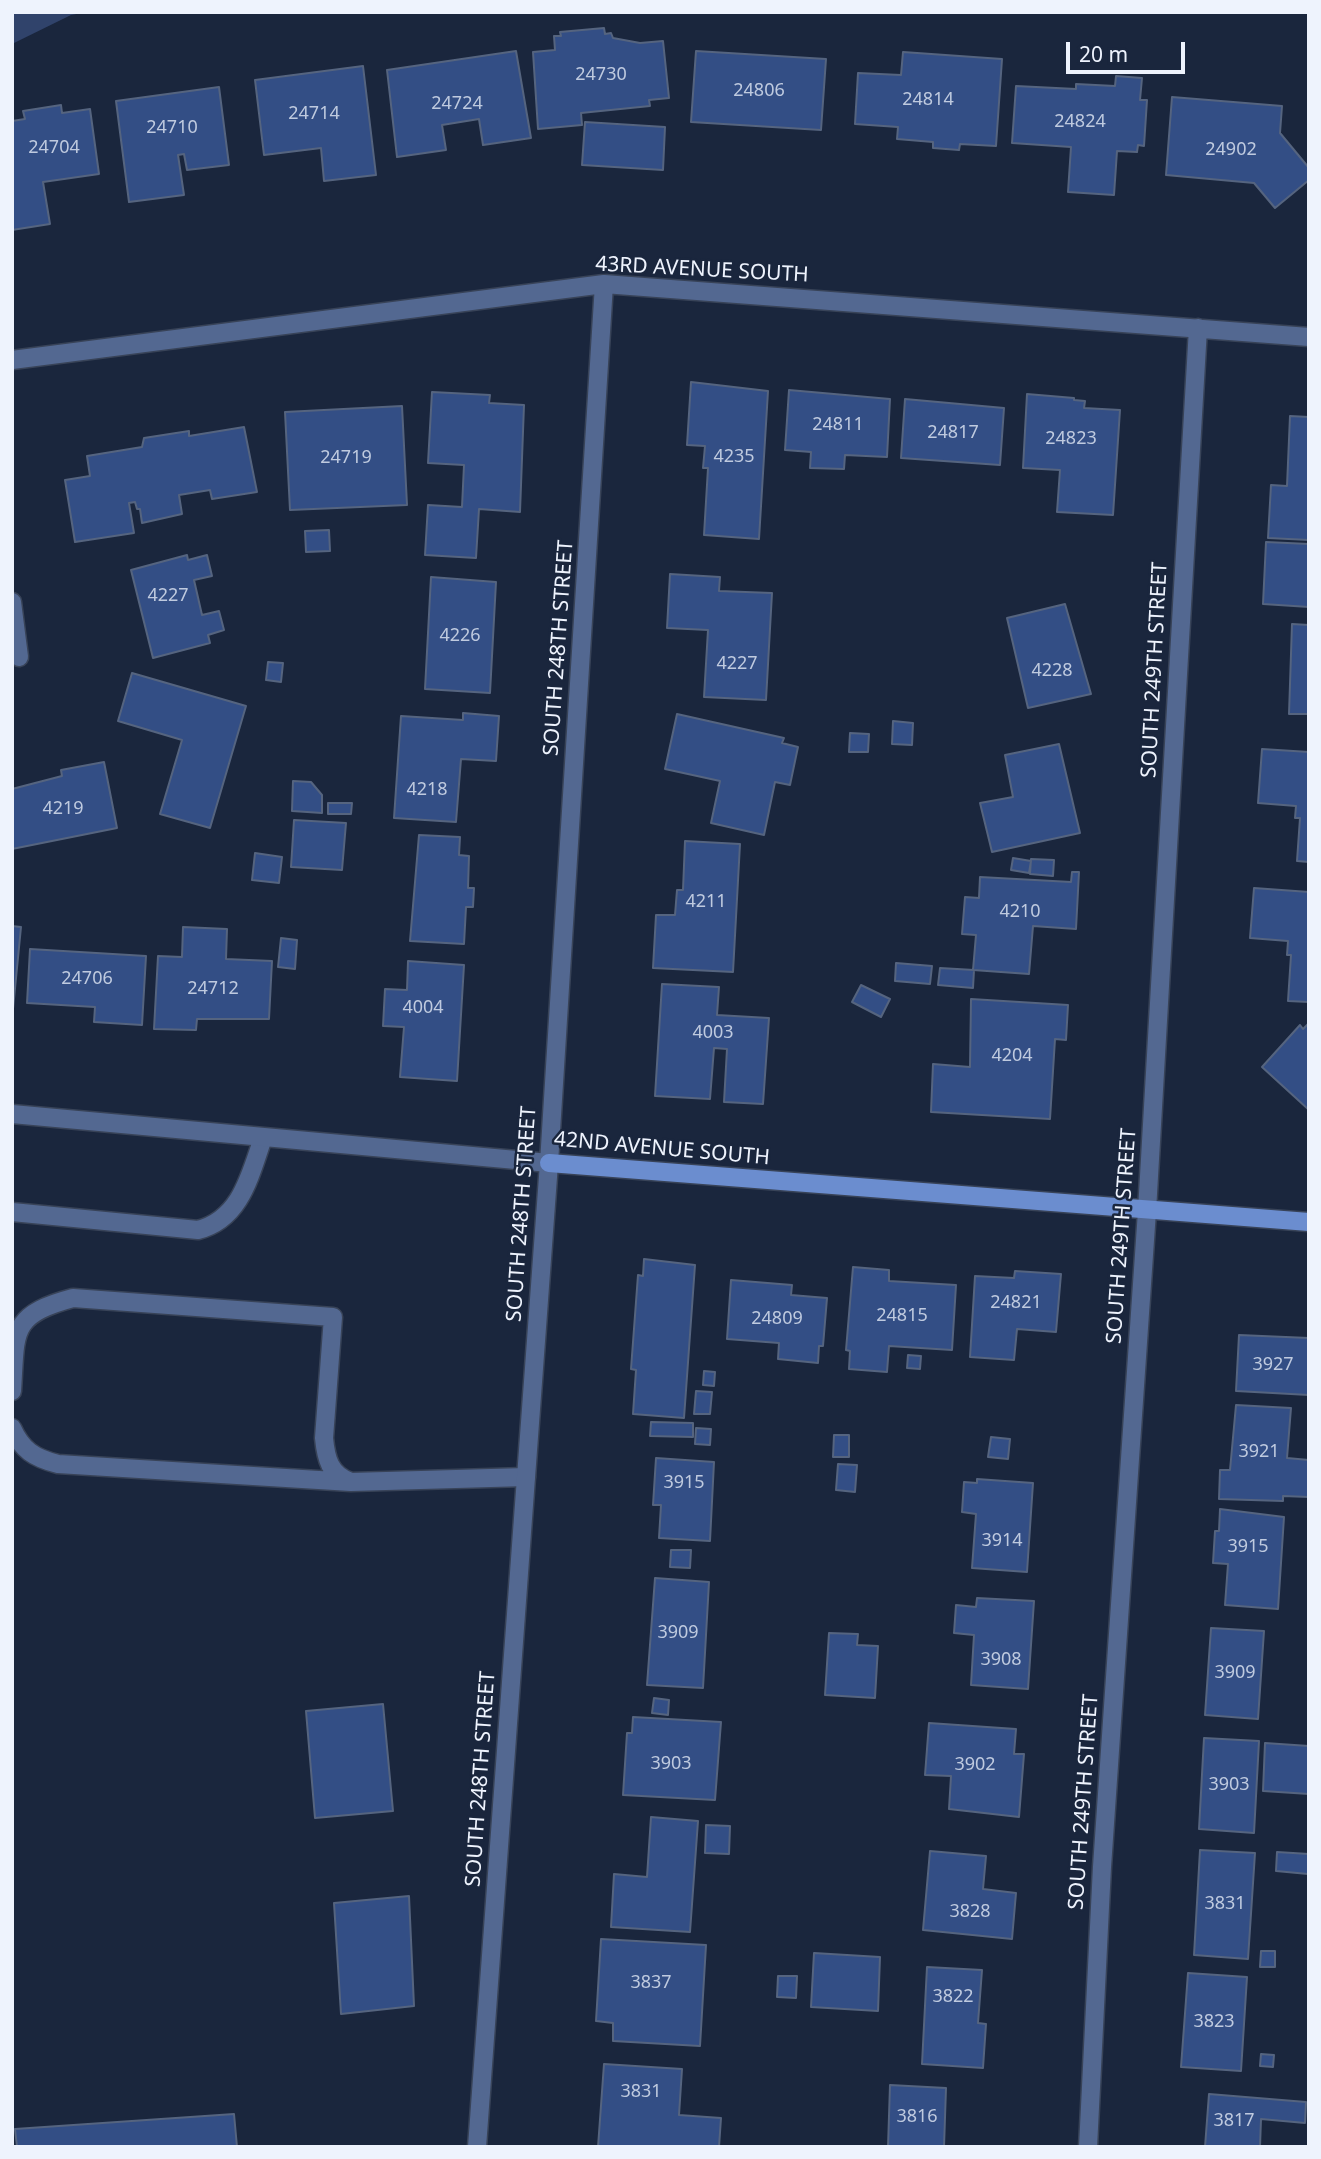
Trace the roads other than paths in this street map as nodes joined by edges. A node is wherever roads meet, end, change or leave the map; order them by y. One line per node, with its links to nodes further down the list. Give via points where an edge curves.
1 (604, 284): 2 (street, 43RD AVENUE SOUTH); 4 (street, 43RD AVENUE SOUTH); 9 (street, SOUTH 248TH STREET)
2 (1198, 328): 3 (street, 43RD AVENUE SOUTH); 10 (street, SOUTH 249TH STREET)
3 (1309, 337)
4 (12, 360)
5 (12, 602): 6 (street)
6 (19, 657)
7 (12, 1114): 8 (street, 42ND AVENUE SOUTH)
8 (264, 1138): 9 (street, 42ND AVENUE SOUTH); 11 (street, via 244,1193 214,1226 198,1230)
9 (549, 1163): 10 (street, 42ND AVENUE SOUTH); 15 (street, SOUTH 248TH STREET)
10 (1147, 1211): 12 (street, 42ND AVENUE SOUTH); 18 (street, SOUTH 249TH STREET, via 1102,1867)
11 (12, 1212)
12 (1309, 1222)
13 (12, 1391): 16 (street, via 16,1334 27,1316 73,1298 333,1317 326,1458 337,1477)
14 (12, 1428): 16 (street, via 21,1447 40,1460 58,1464)
15 (526, 1477): 16 (street); 17 (street, SOUTH 248TH STREET)
16 (351, 1482)
17 (477, 2147)
18 (1088, 2147)

